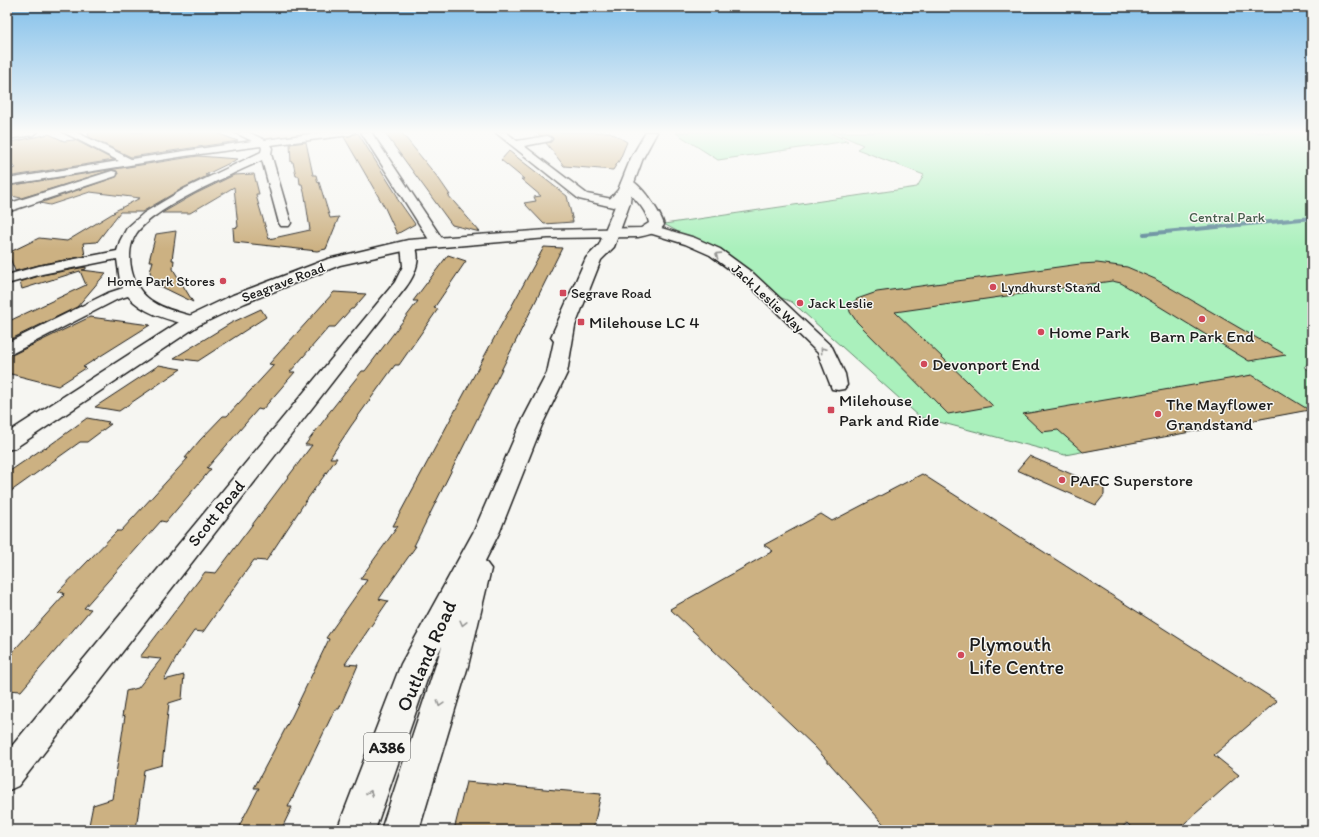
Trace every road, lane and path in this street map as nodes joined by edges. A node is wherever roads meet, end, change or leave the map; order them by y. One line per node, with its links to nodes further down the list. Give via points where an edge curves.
1 (66, 171): 8 (street)
2 (119, 171): 11 (street)
3 (224, 171): 17 (street, via 184,193 136,225)
4 (271, 171): 12 (street)
5 (391, 171): 15 (street)
6 (549, 171): 10 (street, via 582,197)
7 (632, 171): 9 (main road, Outland Road / A386)
8 (9, 179)
9 (626, 187): 10 (main road, Outland Road / A386); 13 (main road, via 646,204 656,220 657,225); 14 (main road, Outland Road, via 623,203)
10 (613, 203): 14 (main road, Outland Road / A386)
11 (7, 208)
12 (285, 223)
13 (650, 229): 14 (main road, Seagrave Road, via 638,233); 22 (street, Jack Leslie Way, one-way to 13, via 826,351 747,276 715,252 690,241)
14 (605, 232): 15 (main road, Seagrave Road); 24 (main road, Outland Road / A386, via 606,246 594,258 566,326 557,373 531,424)
15 (438, 243): 16 (main road, Seagrave Road)
16 (408, 246): 20 (main road, Seagrave Road, via 334,262 302,273 239,299); 25 (street, Scott Road, via 410,271 401,284)
17 (122, 254): 18 (street, via 39,270); 19 (street, via 126,279)
18 (7, 280)
19 (131, 290): 20 (street, via 141,301 156,310); 21 (street, via 113,296)
20 (193, 322): 23 (main road, Seagrave Road)
21 (7, 349)
22 (838, 385)
23 (7, 443)
24 (487, 531): 26 (main road, Outland Road / A386, one-way to 24, via 418,664); 27 (main road, Outland Road / A386, one-way to 27, via 452,666)
25 (7, 776)
26 (356, 830)
27 (400, 830)

